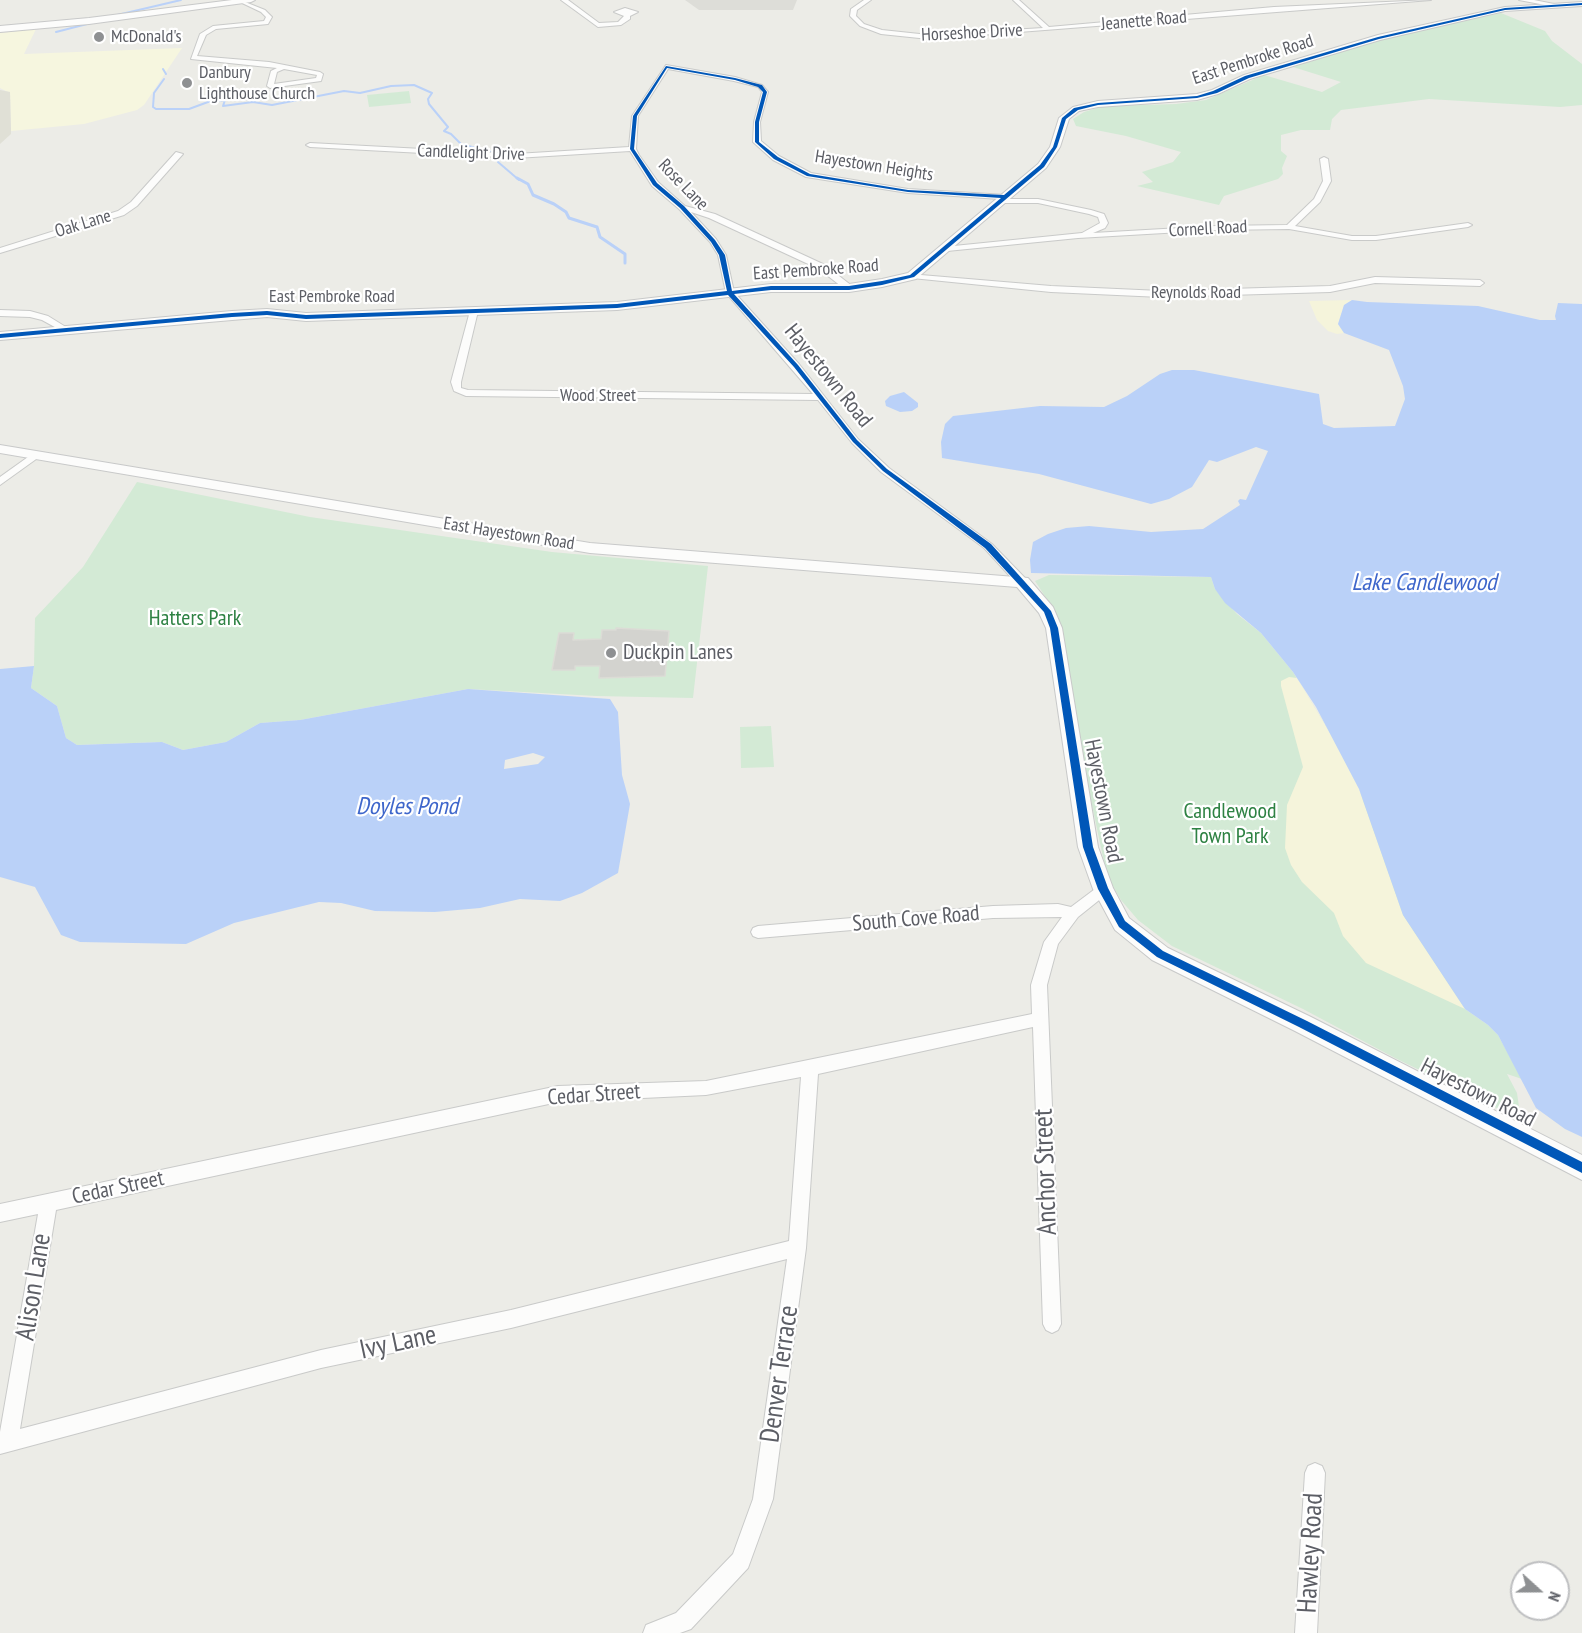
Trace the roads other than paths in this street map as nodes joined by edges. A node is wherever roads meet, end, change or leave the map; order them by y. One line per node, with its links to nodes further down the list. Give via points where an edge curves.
1 (251, 0): 7 (street)
2 (564, 0): 10 (street, via 598,25 619,24)
3 (868, 0): 11 (street, Horseshoe Drive, via 854,9 853,16 862,25 881,32 929,37)
4 (1016, 0): 11 (street)
5 (1428, 0): 11 (street, Jeanette Road)
6 (1522, 0): 9 (street)
7 (242, 1): 12 (street); 13 (street, via 270,17 266,23 214,27 203,34 193,58)
8 (1582, 4): 9 (street, East Pembroke Road)
9 (1556, 5): 19 (street, East Pembroke Road, via 1505,9 1378,38 1247,76 1197,97 1076,109 1064,118 1055,147 1042,166)
10 (627, 15)
11 (1048, 29)
12 (0, 30)
13 (283, 67): 13 (street, via 320,74 319,80 270,86 274,71)
14 (666, 67): 16 (street, Rose Lane, via 635,116); 19 (street, Hayestown Heights, via 760,86 765,92 757,122 757,142 776,158 809,175 908,191)
15 (310, 145): 16 (street, Candlelight Drive, via 516,156)
16 (632, 149): 20 (street, Rose Lane, via 655,184)
17 (179, 154): 25 (street, Oak Lane, via 121,213)
18 (1324, 159): 22 (street, via 1327,181 1317,200)
19 (1004, 199): 23 (street, via 1038,201 1101,216 1102,226); 24 (street, East Pembroke Road)
20 (682, 207): 28 (street, Rose Lane, via 712,216 822,267); 29 (street, Rose Lane, via 722,255)
21 (1468, 225): 22 (street, Cornell Road, via 1376,238 1352,238)
22 (1289, 226): 23 (street, Cornell Road)
23 (1078, 236): 24 (street, Cornell Road)
24 (946, 249): 26 (street, East Pembroke Road)
25 (0, 251)
26 (912, 276): 27 (street, Reynolds Road, via 1161,294 1330,290 1375,280); 28 (street, East Pembroke Road)
27 (1480, 283)
28 (849, 288): 29 (street, East Pembroke Road, via 771,288)
29 (730, 294): 30 (street, East Pembroke Road, via 617,306); 34 (street, Hayestown Road)
30 (474, 311): 32 (street, East Pembroke Road, via 306,317 244,314); 34 (street, Wood Street, via 456,382 457,389 466,393)
31 (0, 314): 32 (street, via 30,314)
32 (65, 329): 33 (street, East Pembroke Road)
33 (0, 336)
34 (821, 397): 38 (street, Hayestown Road, via 855,441 885,470 988,546)
35 (0, 449): 36 (street, East Hayestown Road)
36 (35, 455): 37 (street); 38 (street, East Hayestown Road, via 590,548)
37 (0, 482)
38 (1022, 582): 39 (street, Hayestown Road, via 1047,611 1054,628 1083,821)
39 (1103, 889): 40 (street); 44 (street, Hayestown Road, via 1122,924 1161,954)
40 (1073, 913): 41 (street, South Cove Road, via 993,912); 42 (street, via 1051,942 1039,985)
41 (759, 932)
42 (1040, 1019): 43 (street, Cedar Street); 48 (street, Anchor Street)
43 (810, 1068): 45 (street, Cedar Street, via 706,1088 558,1095); 47 (street, Denver Terrace)
44 (1582, 1168)
45 (48, 1203): 46 (street, Cedar Street); 49 (street, Alison Lane)
46 (0, 1213)
47 (797, 1248): 49 (street, Ivy Lane, via 511,1319 321,1359); 51 (street, Denver Terrace, via 763,1499 741,1561 683,1621)
48 (1052, 1324)
49 (4, 1443)
50 (1315, 1473): 52 (street, Hawley Road)
51 (654, 1633)
52 (1306, 1633)

